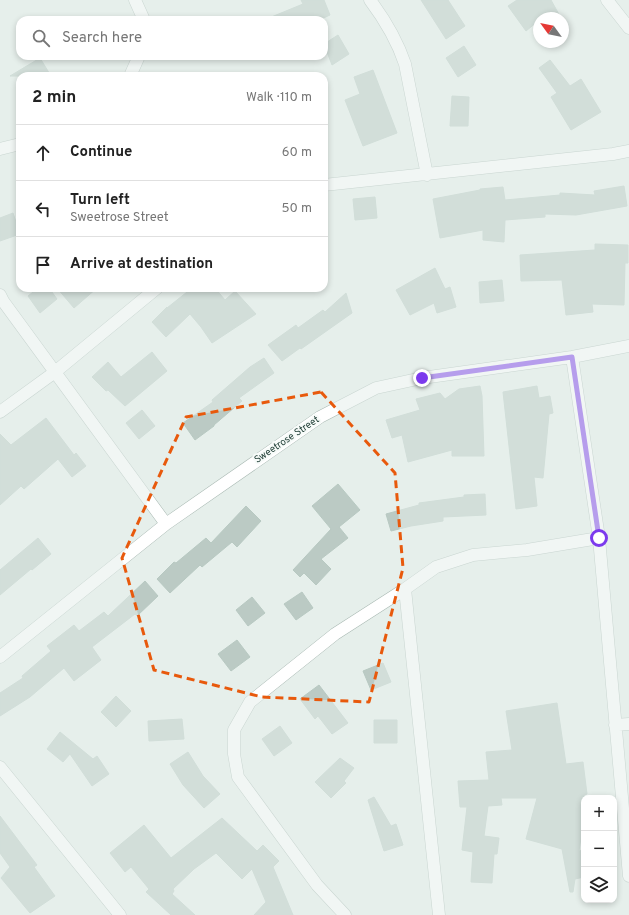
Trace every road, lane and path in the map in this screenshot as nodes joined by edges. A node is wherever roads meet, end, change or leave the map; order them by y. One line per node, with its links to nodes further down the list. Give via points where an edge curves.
1 (135, 0): 4 (street)
2 (370, 0): 11 (street, via 399,47 405,64)
3 (607, 0): 5 (street)
4 (142, 16)
5 (629, 28)
6 (138, 60): 7 (street)
7 (132, 72)
8 (16, 145): 9 (street)
9 (0, 149)
10 (629, 151): 11 (street)
11 (427, 175): 12 (street)
12 (328, 183)
13 (152, 292): 17 (street)
14 (0, 295): 17 (street)
15 (629, 346): 16 (street, Sweetrose Street)
16 (572, 357): 19 (street, Sweetrose Street, via 422,378 376,388 320,417); 20 (street)
17 (55, 372): 18 (street); 19 (street)
18 (0, 412)
19 (166, 524): 22 (street, Sweetrose Street)
20 (599, 538): 21 (street, via 527,550 473,555 436,567); 24 (street)
21 (405, 588): 28 (street, via 335,634 250,702 234,730 234,754 238,777 317,885); 29 (street)
22 (0, 657)
23 (629, 724): 24 (street)
24 (615, 725): 26 (street)
25 (0, 767): 27 (street)
26 (629, 876)
27 (120, 915)
28 (345, 915)
29 (439, 915)

